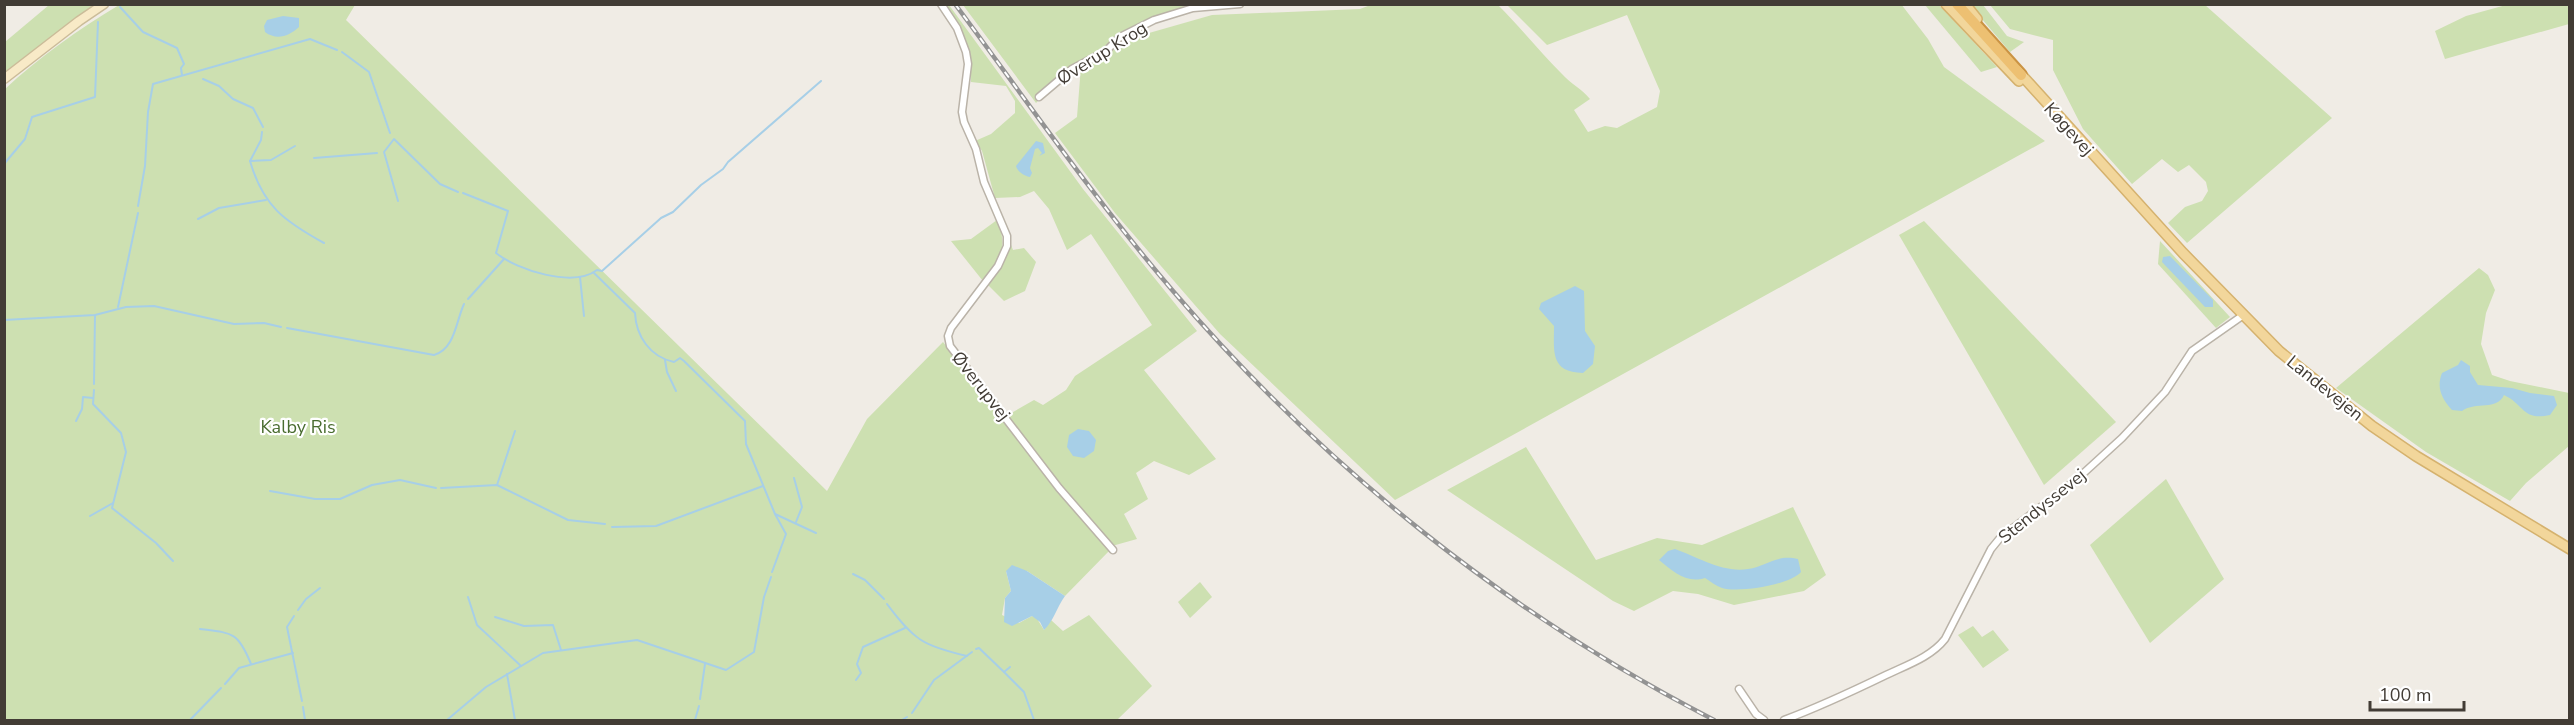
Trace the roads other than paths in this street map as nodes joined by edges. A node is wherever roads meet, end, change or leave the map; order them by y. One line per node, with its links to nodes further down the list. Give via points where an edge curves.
1 (104, 4): 8 (main road)
2 (941, 4): 14 (street, Øverupvej, via 957,28 966,52 964,122 1007,236 998,266 951,328 950,345 1059,488)
3 (1240, 4): 9 (street, Øverup Krog, via 1193,8 1154,20 1072,69)
4 (1946, 4): 10 (main road)
5 (1957, 4): 7 (highway)
6 (1965, 4): 7 (main road, Køgevej)
7 (2021, 75): 10 (main road, Køgevej)
8 (4, 79)
9 (1039, 98)
10 (2074, 136): 11 (main road, Køgevej)
11 (2117, 182): 12 (main road, Landevejen)
12 (2242, 316): 13 (main road, Landevejen, via 2320,386 2372,426); 17 (street, Stendyssevej, via 2192,351 2165,392 2122,438 2069,486 2000,538 1939,647)
13 (2570, 549)
14 (1113, 550)
15 (1739, 689): 16 (street)
16 (1764, 720)
17 (1784, 720)

